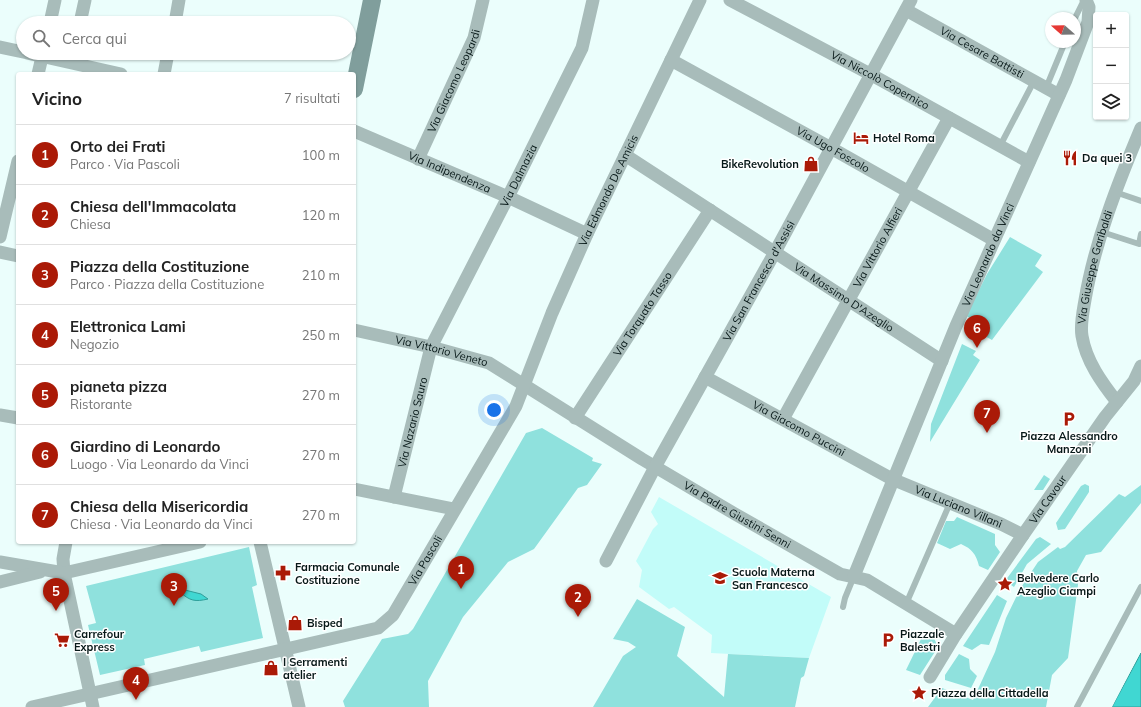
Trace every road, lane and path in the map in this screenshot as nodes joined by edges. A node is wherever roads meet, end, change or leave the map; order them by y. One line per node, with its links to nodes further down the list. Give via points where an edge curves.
1 (55, 0): 12 (street)
2 (85, 0): 13 (street)
3 (179, 0): 14 (street)
4 (372, 0): 26 (street)
5 (482, 0): 36 (street, Via Giacomo Leopardi, via 474,38)
6 (593, 0): 41 (street, Via Dalmazia, via 582,48)
7 (700, 0): 21 (street, Via Edmondo De Amicis)
8 (730, 0): 25 (street, Via Niccolò Copernico)
9 (1085, 0): 11 (lane); 29 (street, Via Leonardo da Vinci, via 1089,7 1088,22)
10 (909, 5): 25 (street, Via San Francesco d'Assisi); 27 (street, Via Cesare Battisti)
11 (1078, 12)
12 (52, 16)
13 (82, 16)
14 (176, 16)
15 (0, 47): 17 (street)
16 (1063, 48): 28 (lane)
17 (16, 50)
18 (42, 60): 22 (street)
19 (78, 60): 23 (street)
20 (167, 60): 24 (street)
21 (671, 60): 34 (street, Via Ugo Foscolo); 35 (street, Via Edmondo De Amicis)
22 (39, 72)
23 (115, 72)
24 (164, 72)
25 (870, 74): 30 (street, Via Niccolò Copernico); 34 (street, Via San Francesco d'Assisi)
26 (356, 78)
27 (1034, 81): 28 (street, Via Cesare Battisti); 33 (lane)
28 (1046, 88): 29 (street, Via Cesare Battisti)
29 (1059, 95): 37 (street, Via Leonardo da Vinci)
30 (949, 118): 33 (street, Via Niccolò Copernico); 40 (street, Via Vittorio Alfieri)
31 (1141, 128): 39 (street, Via Giuseppe Garibaldi)
32 (356, 132): 36 (street, Via Indipendenza)
33 (1000, 146): 37 (street, Via Niccolò Copernico)
34 (832, 148): 40 (street, Via Ugo Foscolo); 50 (street, Via San Francesco d'Assisi)
35 (625, 155): 43 (street, Via Massimo D'Azeglio); 45 (street, Via Edmondo De Amicis)
36 (418, 159): 41 (street, Via Indipendenza)
37 (1029, 162): 48 (street, Via Leonardo da Vinci)
38 (16, 169): 47 (street)
39 (1115, 192): 42 (lane); 44 (street, Via Giuseppe Garibaldi)
40 (909, 193): 48 (street, Via Ugo Foscolo); 52 (street, Via Vittorio Alfieri)
41 (508, 197): 45 (street, Via Indipendenza); 54 (street, Via Dalmazia)
42 (1141, 201)
43 (710, 210): 50 (street, Via Massimo D'Azeglio); 64 (street, Via Torquato Tasso)
44 (1102, 232): 46 (lane, via 1139,244); 60 (street, Via Giuseppe Garibaldi, via 1086,292 1081,326 1083,344 1098,378)
45 (587, 234): 58 (street, Via Edmondo De Amicis)
46 (1141, 234)
47 (0, 237)
48 (994, 240): 55 (street, Via Leonardo da Vinci)
49 (0, 252): 51 (street)
50 (776, 252): 52 (street, Via Massimo D'Azeglio); 57 (street, Via San Francesco d'Assisi)
51 (16, 256)
52 (850, 300): 55 (street, Via Massimo D'Azeglio); 65 (street, Via Vittorio Alfieri)
53 (356, 330): 54 (street, Via Vittorio Veneto)
54 (431, 347): 58 (street, Via Vittorio Veneto, via 482,360); 69 (street, Via Nazario Sauro)
55 (942, 361): 67 (street, Via Leonardo da Vinci)
56 (1141, 366): 60 (street, Via Cavour, via 1134,381)
57 (704, 377): 65 (street, Via Giacomo Puccini); 66 (street, Via San Francesco d'Assisi)
58 (523, 384): 59 (street, Via Padre Giustini Senni); 61 (street, Via Pascoli)
59 (540, 395): 61 (street); 64 (street, Via Padre Giustini Senni)
60 (1117, 402): 72 (street, Via Cavour)
61 (516, 406): 71 (street, Via Pascoli)
62 (0, 415): 63 (street)
63 (16, 418)
64 (575, 418): 66 (street, Via Padre Giustini Senni)
65 (783, 419): 67 (street, Via Giacomo Puccini)
66 (655, 467): 76 (street, Via San Francesco d'Assisi); 80 (street, Via Padre Giustini Senni, via 840,574)
67 (892, 479): 70 (street, Via Luciano Villani); 80 (street, Via Leonardo da Vinci)
68 (356, 489): 69 (street)
69 (394, 497): 71 (street)
70 (950, 503): 72 (street, Via Luciano Villani); 83 (lane)
71 (454, 509): 86 (street, Via Pascoli, via 386,623 378,628)
72 (1023, 535): 85 (street, Via Cavour)
73 (66, 544): 79 (street)
74 (191, 544): 79 (street)
75 (260, 544): 86 (street)
76 (606, 561)
77 (0, 562): 78 (street)
78 (44, 571): 79 (street); 81 (street)
79 (64, 573): 88 (street)
80 (854, 576): 83 (street, Via Padre Giustini Senni, via 866,580); 84 (lane)
81 (0, 582)
82 (1141, 587): 92 (lane)
83 (906, 604): 85 (street, Via Padre Giustini Senni)
84 (843, 607)
85 (956, 634): 87 (street)
86 (284, 650): 88 (street, Via Pascoli); 91 (street)
87 (930, 677)
88 (90, 694): 89 (street, Via Pascoli); 90 (street)
89 (32, 707)
90 (93, 707)
91 (299, 707)
92 (1077, 707)

